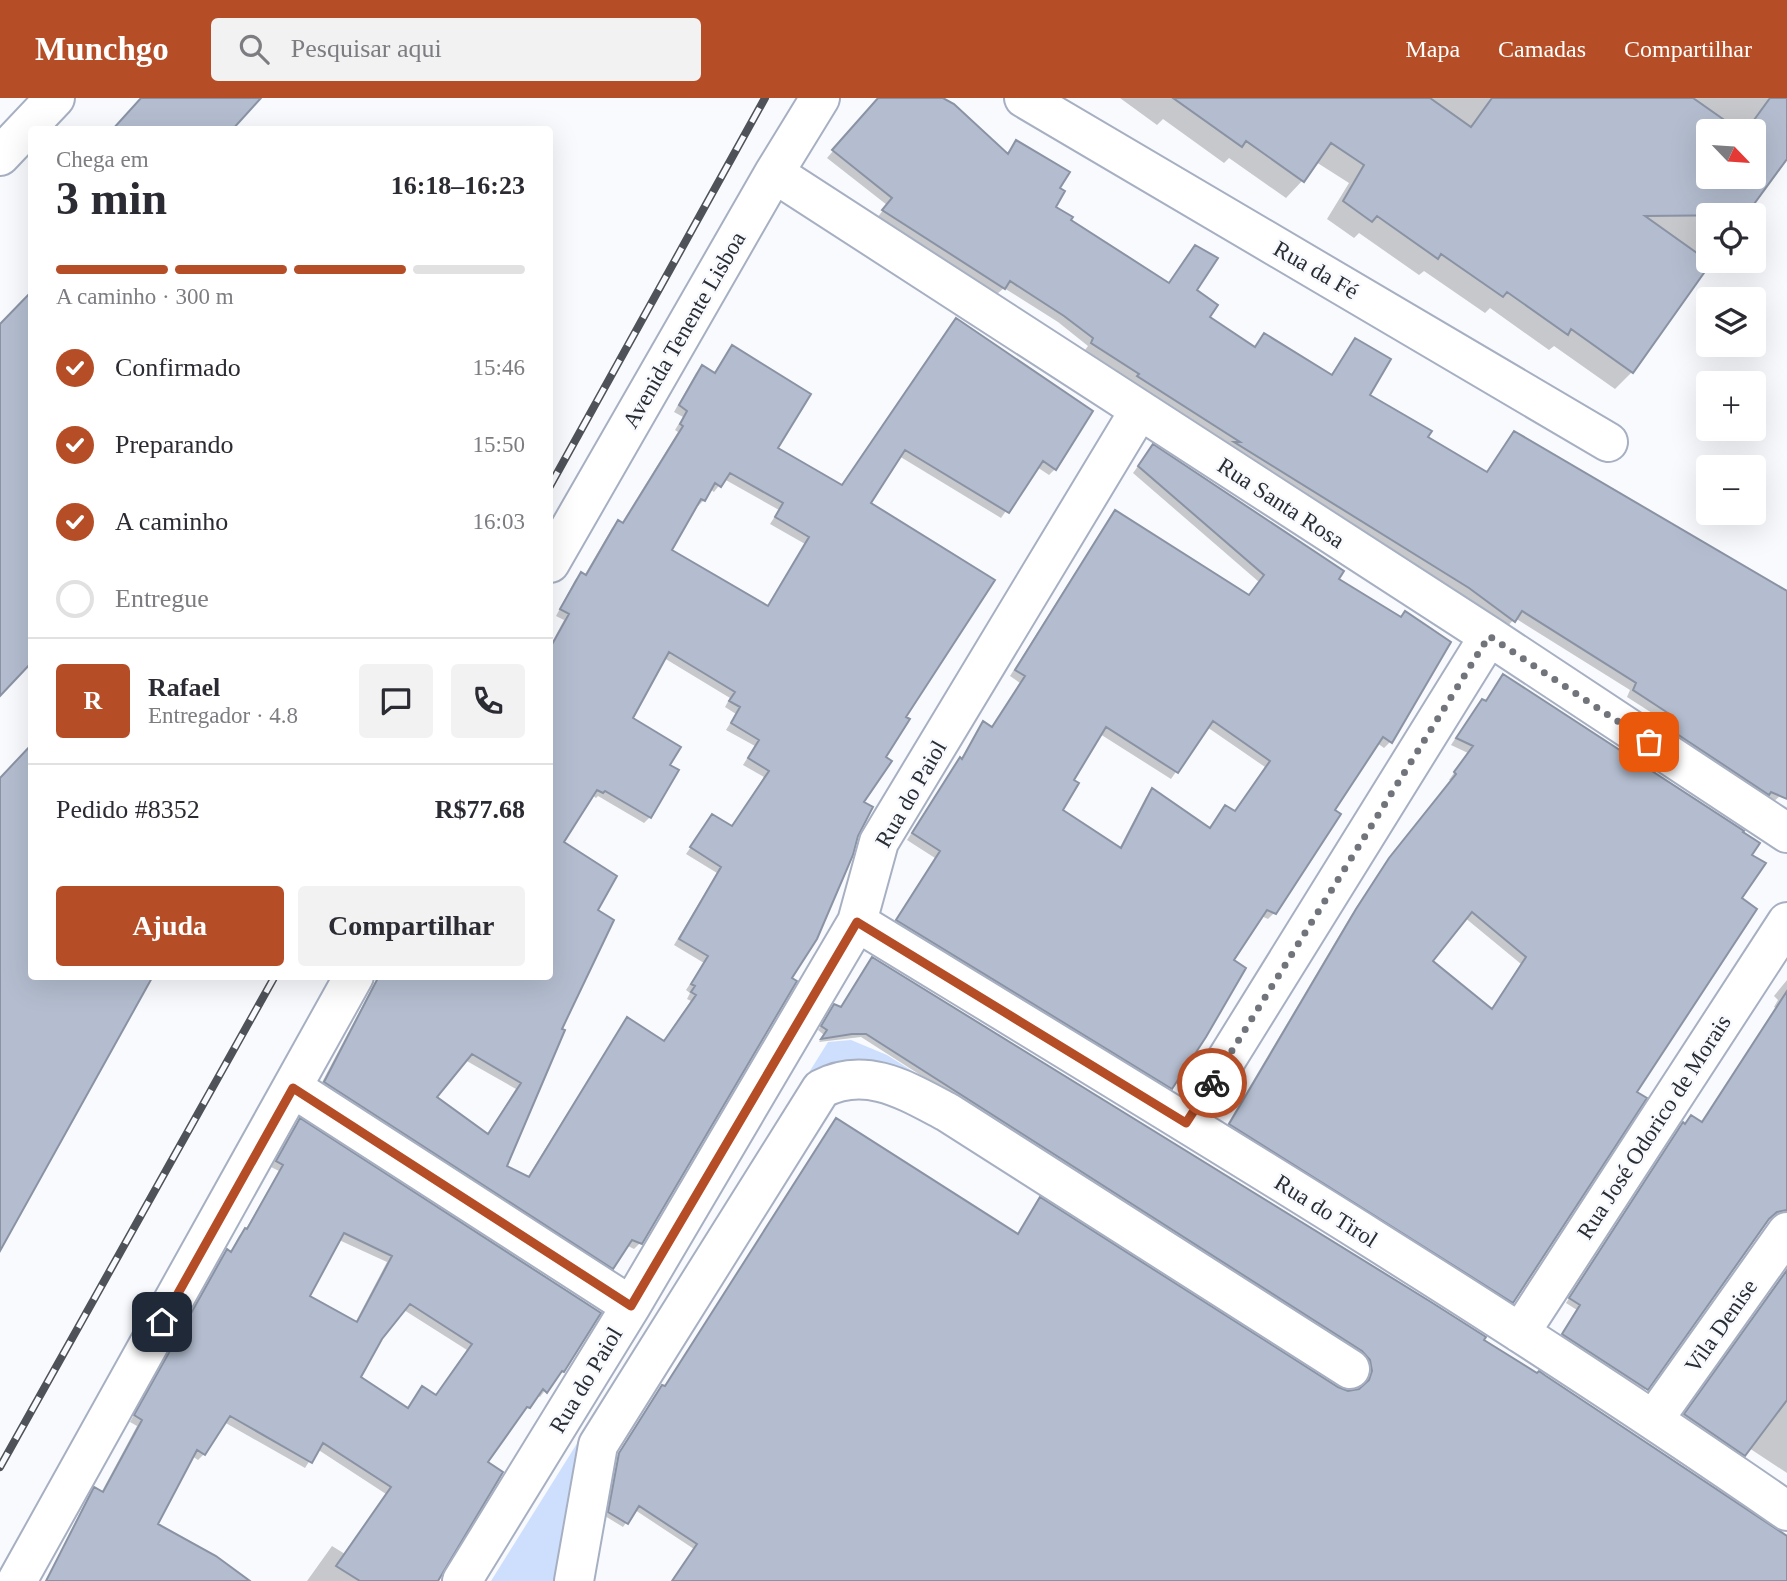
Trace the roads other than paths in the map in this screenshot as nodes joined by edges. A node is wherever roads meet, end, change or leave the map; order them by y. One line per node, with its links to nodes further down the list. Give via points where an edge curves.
1 (55, 98): 4 (street)
2 (820, 98): 7 (street, Avenida Tenente Lisboa)
3 (1024, 98): 9 (street, Rua da Fé)
4 (28, 126)
5 (28, 126): 6 (street)
6 (0, 156)
7 (774, 173): 8 (street, Rua Santa Rosa); 10 (street, Avenida Tenente Lisboa)
8 (1139, 411): 11 (street, Rua Santa Rosa); 13 (street, Rua do Paiol, via 879,842)
9 (1608, 442)
10 (553, 558)
11 (1489, 636): 12 (street, Rua Santa Rosa); 17 (street)
12 (1787, 833)
13 (857, 922): 17 (street, Rua do Tirol); 19 (street, Rua do Paiol)
14 (1787, 922): 20 (street, Rua José Odorico de Morais)
15 (352, 980): 16 (street)
16 (293, 1088): 19 (street); 24 (street)
17 (1186, 1123): 20 (street, Rua do Tirol)
18 (1787, 1232): 22 (street, Vila Denise)
19 (631, 1306): 25 (street, Rua do Paiol)
20 (1520, 1333): 22 (street, Rua do Tirol)
21 (1350, 1369): 26 (street, via 947,1112 898,1087 861,1079 838,1080 821,1088 597,1445)
22 (1654, 1419): 23 (street, Rua do Tirol)
23 (1787, 1511)
24 (17, 1581)
25 (463, 1581)
26 (574, 1581)

